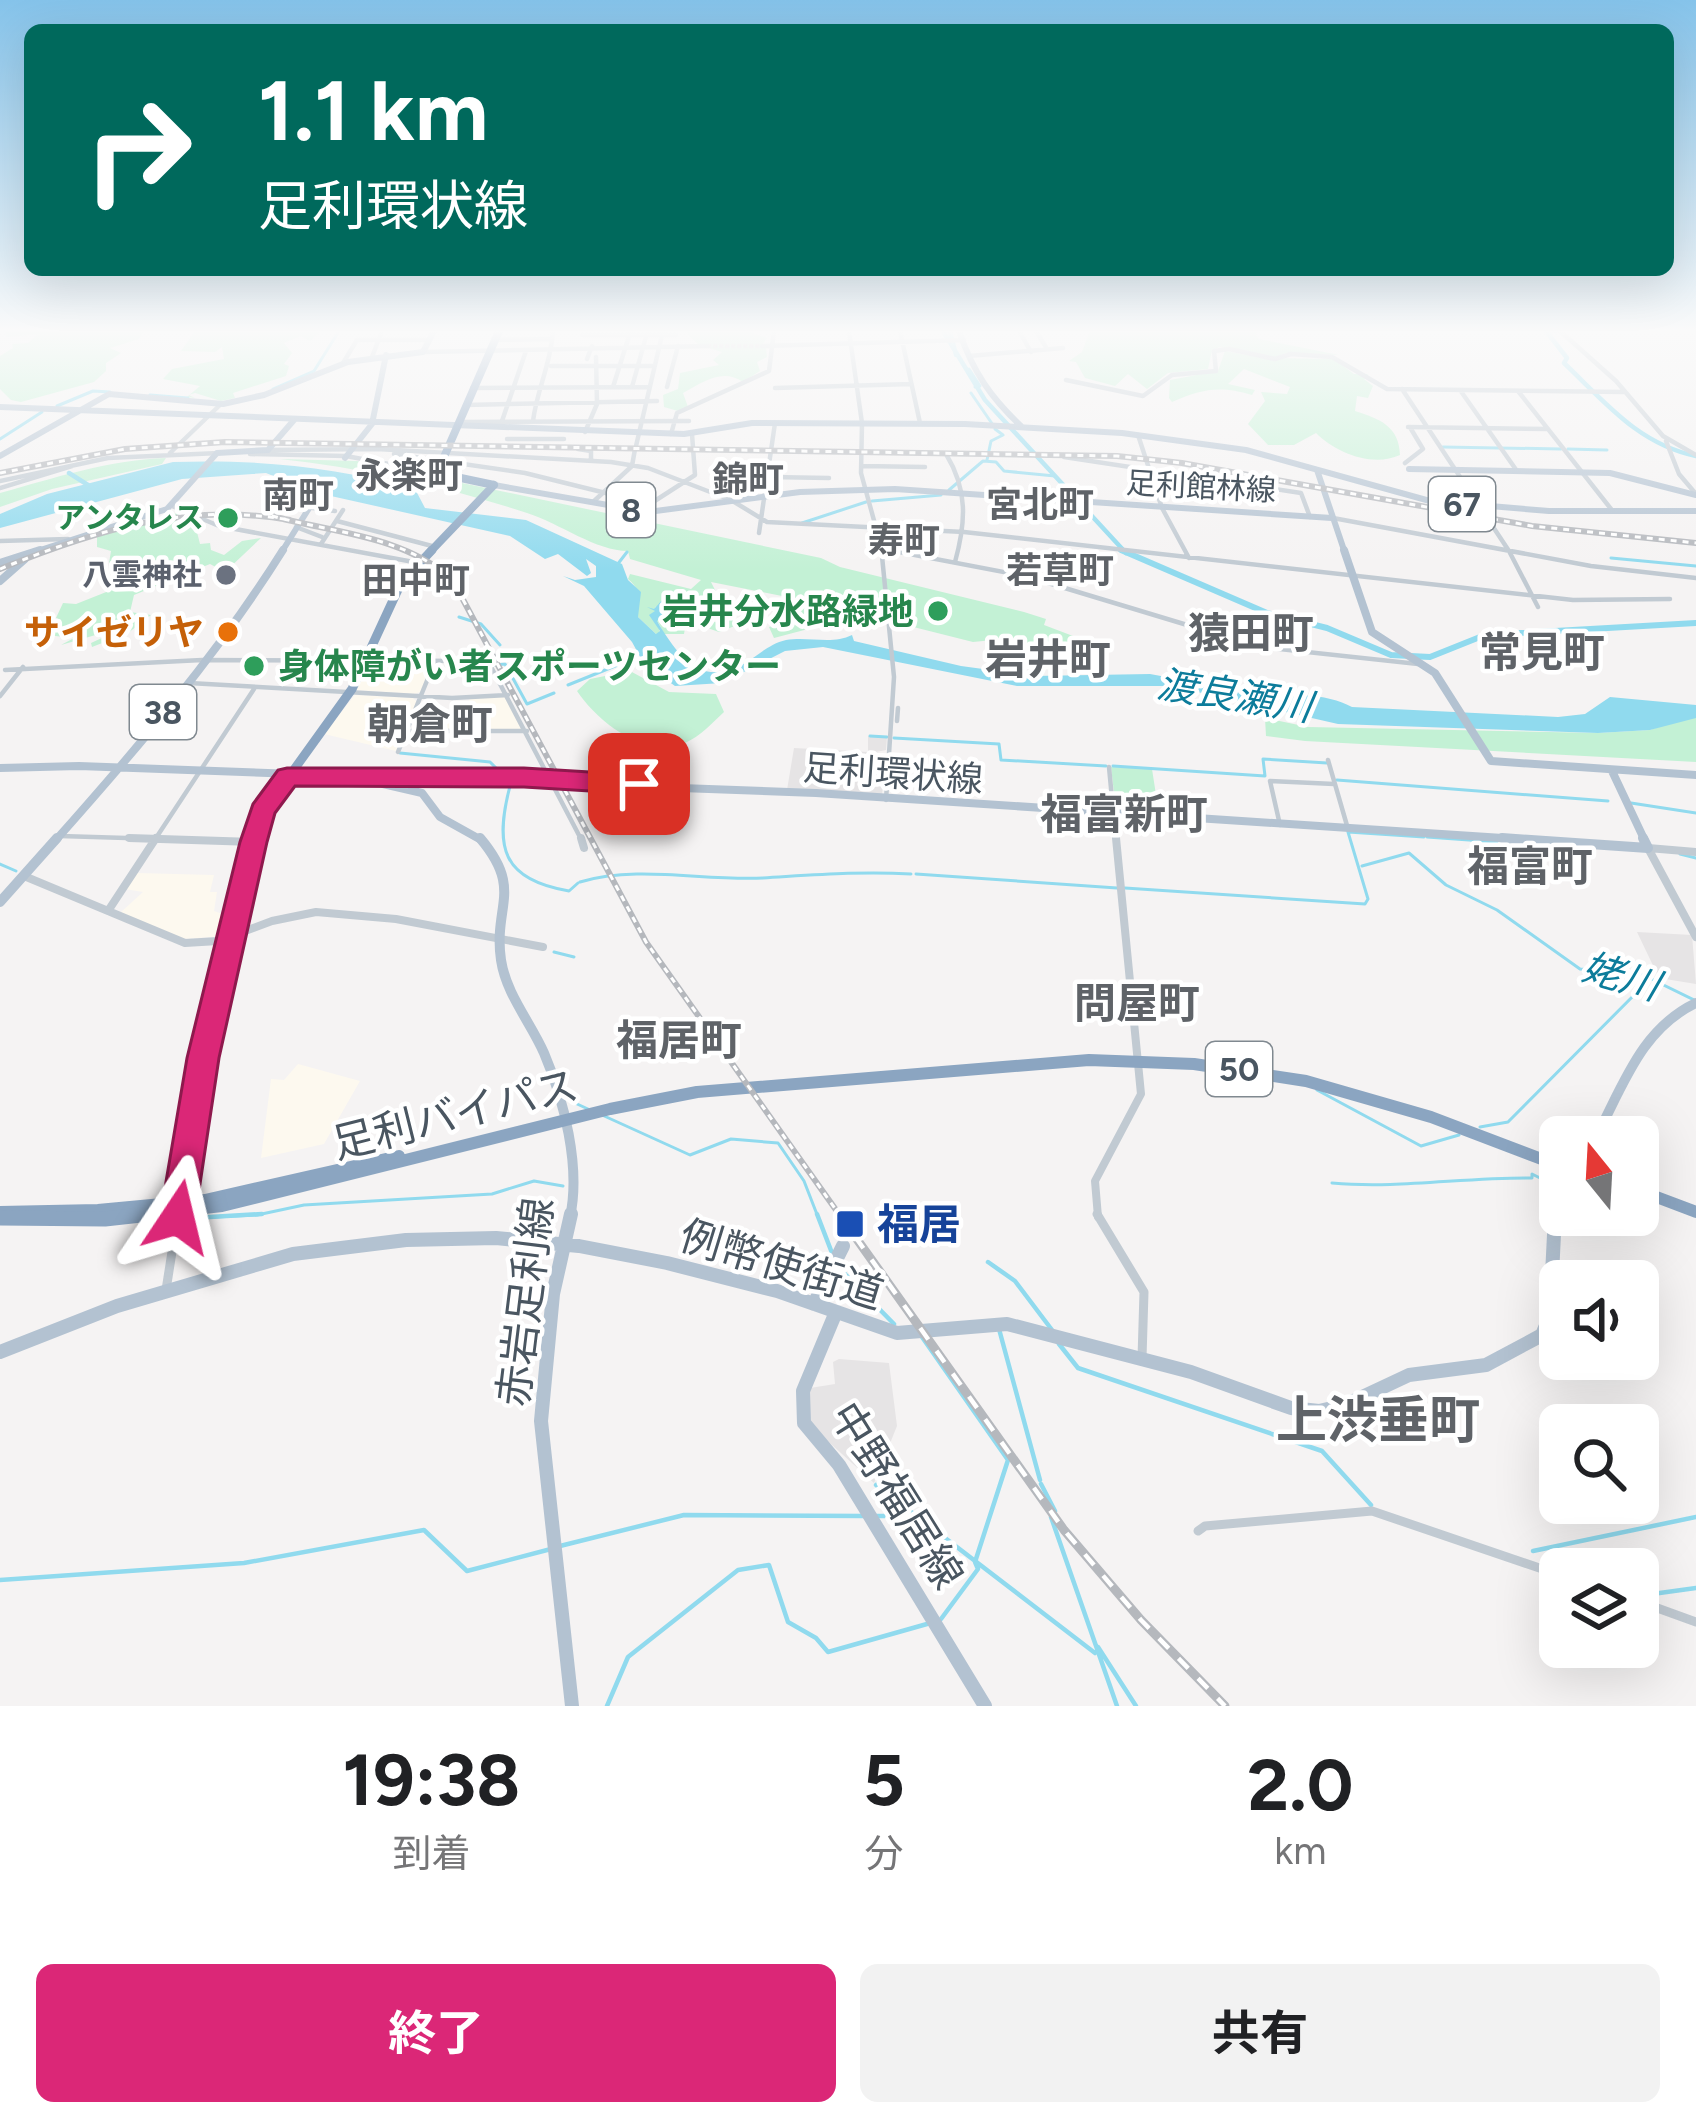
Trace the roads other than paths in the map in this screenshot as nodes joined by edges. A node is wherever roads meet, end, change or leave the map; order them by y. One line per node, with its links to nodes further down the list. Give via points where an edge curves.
1 (78, 411): 52 (main road)
2 (123, 411): 18 (main road)
3 (214, 411): 18 (street)
4 (375, 411): 28 (main road)
5 (463, 411): 29 (highway)
6 (507, 411): 34 (street)
7 (534, 411): 20 (street)
8 (594, 411): 21 (street)
9 (644, 411): 22 (street)
10 (683, 411): 23 (street)
11 (860, 411): 26 (street)
12 (917, 411): 27 (street)
13 (1003, 411): 30 (main road)
14 (1416, 411): 31 (street)
15 (1475, 411): 32 (street)
16 (1533, 411): 33 (street)
17 (1639, 411): 43 (street)
18 (208, 416): 19 (main road); 47 (street)
19 (293, 420): 28 (main road); 45 (main road)
20 (533, 421): 21 (street); 34 (street); 40 (street)
21 (590, 421): 22 (street); 35 (street)
22 (641, 421): 23 (street); 36 (street)
23 (674, 422): 24 (street); 37 (street)
24 (689, 422)
25 (775, 423): 26 (main road); 38 (main road); 66 (street)
26 (862, 423): 27 (main road); 57 (street)
27 (920, 423): 30 (main road)
28 (372, 424): 29 (main road); 48 (main road)
29 (457, 425): 34 (main road); 61 (highway)
30 (1018, 427): 39 (main road)
31 (1426, 427): 32 (street); 59 (street, via 1408,427 1423,447); 62 (street)
32 (1487, 428): 33 (street); 63 (street)
33 (1548, 429): 65 (street)
34 (499, 431): 40 (main road); 40 (street, via 506,439)
35 (585, 432): 36 (main road); 40 (main road)
36 (638, 434): 37 (main road); 56 (street)
37 (671, 434): 38 (main road)
38 (692, 434): 68 (street, via 695,474)
39 (1138, 435): 58 (street); 64 (main road, via 1226,446)
40 (529, 438): 41 (street)
41 (564, 439)
42 (362, 440): 48 (street)
43 (1667, 446): 51 (street); 74 (street)
44 (578, 449): 55 (street, via 591,451)
45 (268, 450): 48 (street); 49 (main road)
46 (386, 450): 48 (street); 54 (street); 72 (street)
47 (171, 452): 49 (street); 70 (street, via 74,463 59,474)
48 (350, 453): 49 (street); 61 (street)
49 (216, 454): 79 (main road)
50 (946, 454): 73 (street)
51 (1695, 454)
52 (0, 456)
53 (1064, 457): 58 (street)
54 (514, 460): 55 (street); 69 (street)
55 (591, 461): 56 (street)
56 (633, 464): 68 (street); 72 (street)
57 (861, 466): 60 (street); 71 (street)
58 (1147, 466): 81 (street); 86 (street, via 1301,493)
59 (1407, 466): 62 (main road, 67)
60 (925, 467)
61 (439, 468): 69 (highway)
62 (1453, 470): 63 (main road, 67); 78 (street)
63 (1517, 471): 65 (main road, 67)
64 (1317, 472): 78 (main road, 67, via 1422,500); 85 (main road)
65 (1582, 472): 74 (main road, 67); 82 (street)
66 (770, 477): 67 (street); 75 (street)
67 (829, 478)
68 (685, 482): 72 (street, via 650,504); 76 (street)
69 (494, 484): 77 (main road, 足利館林線 / 8); 112 (highway, via 403,581)
70 (0, 485)
71 (866, 489): 73 (main road, 足利館林線 / 8); 75 (main road, 足利館林線 / 8); 90 (street)
72 (601, 494): 77 (street)
73 (963, 494): 81 (main road, 足利館林線 / 8); 92 (street)
74 (1696, 494)
75 (768, 495): 76 (main road, 足利館林線 / 8); 88 (street)
76 (729, 499): 77 (main road, 足利館林線 / 8, via 658,512); 88 (street)
77 (593, 502)
78 (1479, 505): 82 (main road, 67); 99 (street)
79 (172, 506): 93 (street, via 212,524); 94 (main road)
80 (310, 506): 83 (street); 87 (street, via 339,511); 89 (main road, 38)
81 (1163, 509): 86 (main road, 足利館林線 / 8); 101 (street)
82 (1611, 509): 84 (main road, 67)
83 (272, 511)
84 (1696, 511)
85 (1330, 513): 86 (main road, 足利館林線 / 8); 99 (street); 105 (main road)
86 (1310, 517)
87 (337, 521): 95 (street); 97 (street)
88 (764, 521): 90 (street); 91 (street)
89 (299, 528): 93 (main road, 38); 95 (street)
90 (878, 530): 92 (street); 98 (street)
91 (759, 532)
92 (964, 532): 101 (street); 102 (street)
93 (290, 538): 95 (street); 111 (main road, 38)
94 (71, 540): 96 (street); 100 (main road)
95 (323, 540): 104 (street)
96 (0, 541)
97 (432, 546)
98 (880, 547): 102 (street); 118 (street)
99 (1509, 551): 106 (street); 108 (street)
100 (29, 555): 103 (main road); 107 (main road)
101 (1189, 558): 105 (street)
102 (955, 562): 114 (street, via 1260,647)
103 (0, 563)
104 (422, 564)
105 (1352, 577): 108 (street); 114 (main road, via 1372,632)
106 (1696, 578)
107 (0, 581)
108 (1532, 596): 109 (street); 110 (street)
109 (1670, 599)
110 (1538, 607)
111 (202, 660): 112 (street); 115 (street); 117 (main road, 38)
112 (365, 660): 113 (street); 120 (highway)
113 (435, 661): 121 (street, via 488,661); 123 (street)
114 (1422, 663): 134 (main road, via 1498,765)
115 (23, 667): 116 (street); 122 (street)
116 (5, 670)
117 (185, 682): 119 (street); 131 (main road, 38)
118 (892, 685): 124 (street); 125 (street)
119 (255, 687): 120 (street); 135 (street)
120 (351, 692): 123 (street); 137 (highway)
121 (508, 695): 123 (street); 128 (street)
122 (0, 696)
123 (421, 696): 127 (street)
124 (896, 705): 126 (street); 140 (street)
125 (888, 721)
126 (897, 721)
127 (407, 731): 128 (street); 129 (street)
128 (527, 731): 147 (street)
129 (398, 752)
130 (1328, 760): 139 (street)
131 (121, 767): 133 (main road, 足利環状線); 135 (main road, 足利環状線); 144 (main road, 38)
132 (1109, 767): 141 (street)
133 (0, 768)
134 (1612, 771): 136 (main road); 148 (main road)
135 (197, 773): 137 (main road, 足利環状線); 145 (street)
136 (1696, 775)
137 (287, 777): 138 (main road, 足利環状線); 146 (highway, via 263,811)
138 (386, 780): 140 (main road, 足利環状線, via 532,778); 155 (main road, 赤岩足利線, via 421,792 440,817 486,843 508,879)
139 (1334, 784): 142 (street, via 1271,780); 143 (street)
140 (886, 800): 141 (main road, 足利環状線)
141 (1113, 814): 142 (main road, 足利環状線); 158 (street)
142 (1280, 825): 143 (main road, 足利環状線)
143 (1348, 829): 148 (main road, 足利環状線)
144 (60, 836): 145 (street); 150 (main road, 38)
145 (155, 839): 146 (street); 152 (street)
146 (254, 842): 153 (highway)
147 (584, 848)
148 (1648, 848): 149 (street); 154 (street)
149 (1696, 852)
150 (24, 876): 151 (main road, 38); 152 (street)
151 (0, 902)
152 (107, 911): 153 (street, via 179,941)
153 (232, 936): 155 (street, via 316,912); 166 (highway)
154 (1696, 937)
155 (500, 938): 156 (street); 170 (main road, 赤岩足利線, via 499,975 545,1055 571,1149 575,1196)
156 (543, 947)
157 (1696, 1003): 159 (main road, via 1654,1030)
158 (1138, 1057): 160 (highway, 足利バイパス / 50, via 903,1071 655,1099); 162 (highway, 足利バイパス / 50, via 1334,1088); 176 (street, via 1139,1107 1093,1193 1141,1283)
159 (1608, 1116)
160 (432, 1152): 161 (highway, 足利バイパス / 50); 163 (highway, 足利バイパス / 50)
161 (410, 1155): 164 (highway, 足利バイパス / 50); 166 (highway, 50)
162 (1539, 1157)
163 (380, 1168): 164 (highway, 足利バイパス / 50); 166 (highway, 50, via 275,1198)
164 (324, 1180): 167 (highway, 足利バイパス / 50, via 175,1213)
165 (1659, 1201): 168 (highway)
166 (180, 1209): 167 (highway, 50, via 64,1225); 172 (street)
167 (0, 1215)
168 (1696, 1215)
169 (1550, 1236): 176 (main road, 例幣使街道, via 1547,1326 1486,1365 1409,1375 1319,1411)
170 (565, 1244): 172 (main road, 例幣使街道, via 465,1238 344,1246); 173 (main road, 例幣使街道); 181 (main road, 赤岩足利線, via 541,1421)
171 (844, 1246): 173 (main road)
172 (166, 1291): 175 (main road, 例幣使街道)
173 (814, 1304): 174 (main road, 例幣使街道)
174 (836, 1312): 176 (main road, 例幣使街道, via 897,1333 1003,1324); 182 (main road, 中野福居線, via 803,1391 804,1423)
175 (0, 1352)
176 (1142, 1358)
177 (1198, 1531): 178 (street, via 1372,1511)
178 (1539, 1568)
179 (1659, 1609): 180 (street)
180 (1696, 1622)
181 (572, 1706)
182 (985, 1706)

